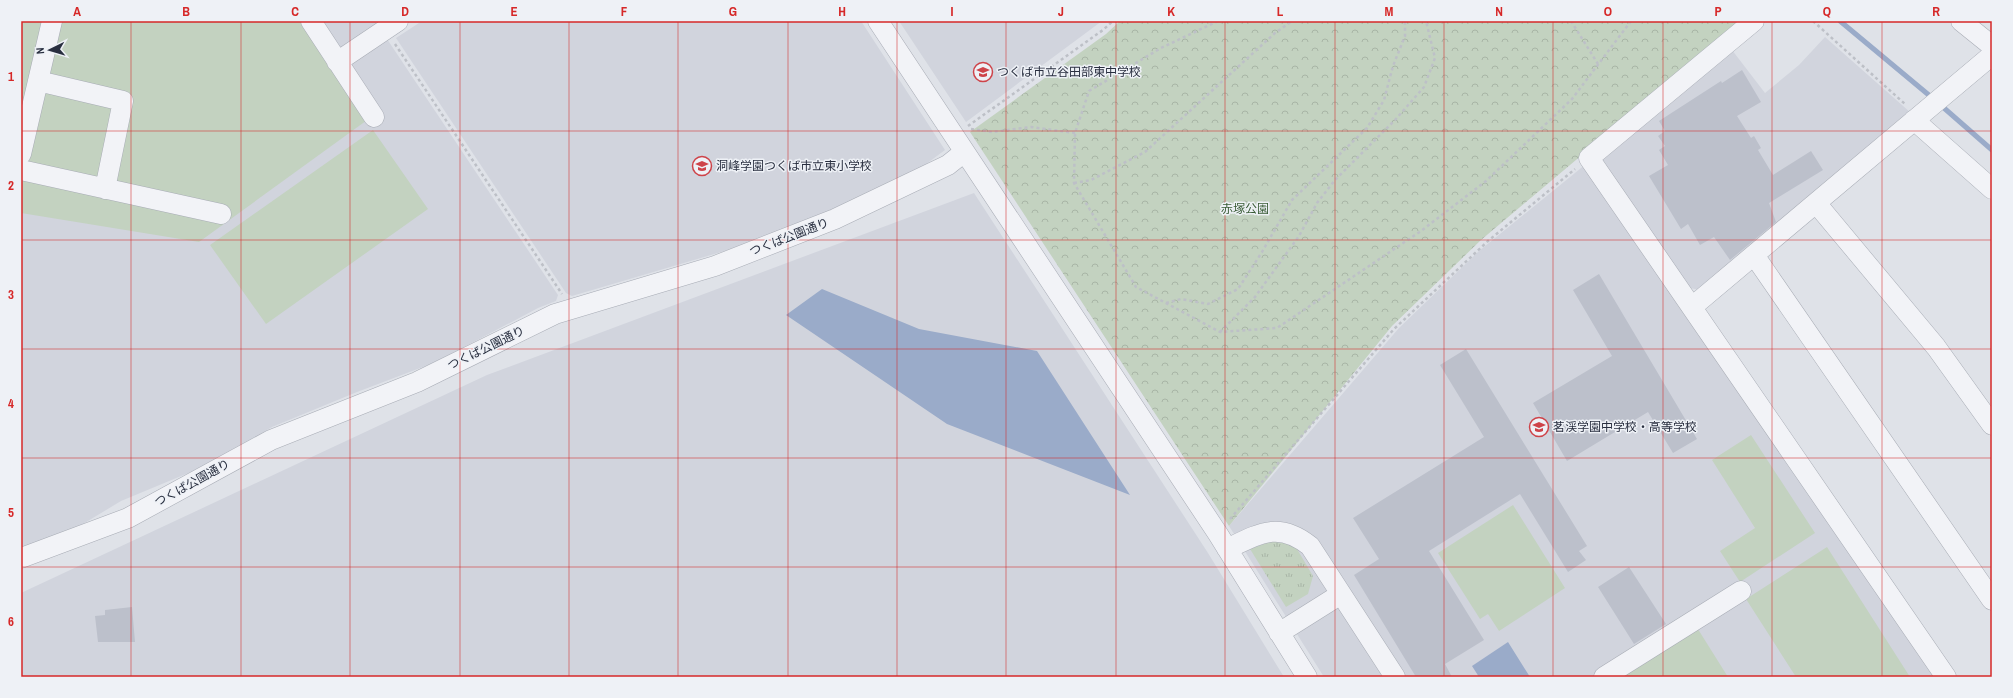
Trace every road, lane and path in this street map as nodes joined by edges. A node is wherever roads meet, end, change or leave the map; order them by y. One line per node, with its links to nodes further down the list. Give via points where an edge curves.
1 (52, 21): 19 (street)
2 (311, 21): 17 (street)
3 (878, 21): 39 (street)
4 (1113, 21): 22 (path, via 965,129 992,132 1031,127)
5 (1218, 21): 22 (path, via 1161,48 1089,91)
6 (1292, 21): 27 (path, via 1275,33 1145,152 1092,180)
7 (1405, 21): 33 (path, via 1405,36 1393,66 1384,100 1367,128 1292,200 1238,290 1208,304 1182,300)
8 (1426, 21): 36 (path, via 1435,58 1424,87 1391,125 1335,180 1255,297)
9 (1571, 21): 18 (path)
10 (1631, 21): 18 (path)
11 (1754, 21): 25 (street)
12 (1813, 21): 21 (path)
13 (1961, 21): 15 (street)
14 (388, 24): 17 (street); 35 (path, via 565,299)
15 (1992, 46)
16 (1992, 55): 21 (street)
17 (337, 62): 20 (street)
18 (1598, 64): 36 (path, via 1572,99 1486,181 1421,231 1277,328)
19 (38, 81): 23 (street); 28 (street, via 123,101)
20 (374, 117)
21 (1917, 118): 29 (street); 30 (street)
22 (1075, 133): 27 (path)
23 (21, 154)
24 (958, 157): 35 (street, つくば公園通り, via 948,165 835,219 715,266)
25 (1589, 158): 34 (street); 38 (path, via 1488,241 1394,329)
26 (21, 170): 28 (street)
27 (1074, 182): 33 (path, via 1136,287)
28 (105, 189): 31 (street)
29 (1992, 190)
30 (1816, 203): 32 (street); 37 (street, via 1936,347)
31 (221, 214)
32 (1754, 255): 34 (street); 43 (street)
33 (1166, 303): 36 (path)
34 (1692, 307): 48 (street)
35 (555, 314): 40 (street, つくば公園通り, via 417,382 271,440 128,518)
36 (1220, 332)
37 (1992, 425)
38 (1230, 520)
39 (1227, 549): 42 (street, via 1263,533 1278,531 1297,536 1310,546); 44 (street)
40 (21, 558)
41 (1741, 591): 47 (street)
42 (1341, 594): 44 (street); 46 (street)
43 (1992, 600)
44 (1280, 633): 45 (street)
45 (1307, 677)
46 (1395, 677)
47 (1604, 677)
48 (1946, 677)

